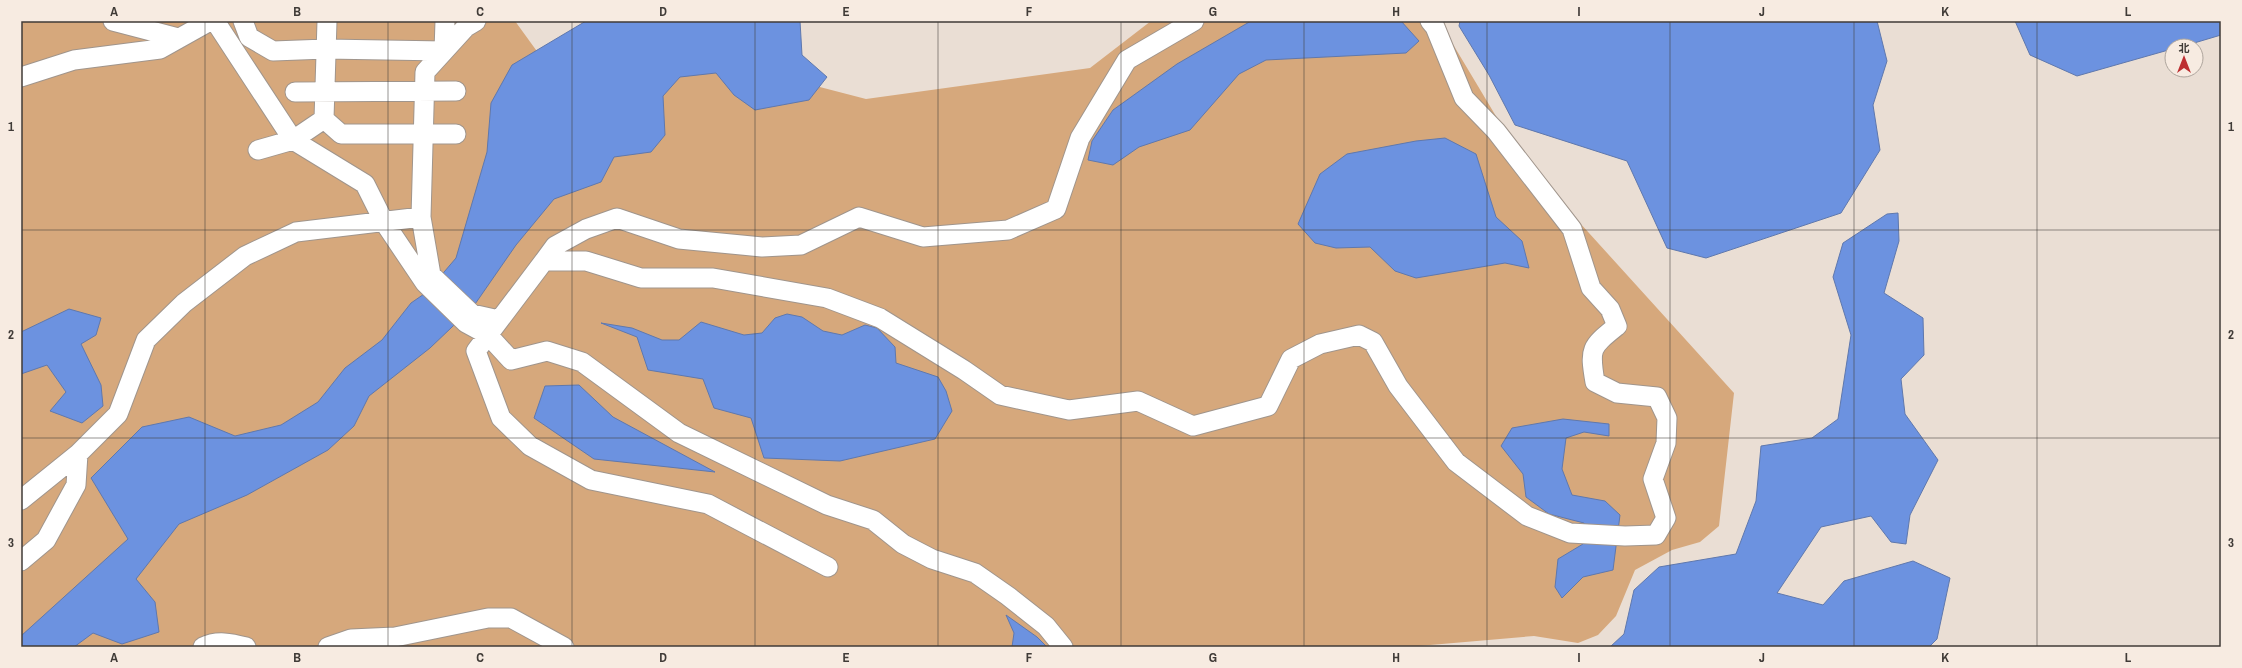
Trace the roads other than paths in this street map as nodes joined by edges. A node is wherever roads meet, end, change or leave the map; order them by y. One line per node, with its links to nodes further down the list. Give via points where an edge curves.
1 (113, 21): 10 (street)
2 (210, 21): 10 (street)
3 (216, 21): 21 (street)
4 (243, 21): 11 (street, via 249,37 273,51)
5 (327, 21): 11 (street)
6 (445, 21): 12 (street)
7 (1194, 21): 25 (street, via 1127,60 1080,138 1056,209 1008,230 923,237 859,217 801,245 762,247 680,239 617,218 586,228 555,246)
8 (1430, 21): 25 (street, via 1435,27 1464,98 1496,131 1572,228 1591,288 1610,309 1617,326 1596,342 1591,358 1595,382 1617,393 1657,397 1667,418 1666,443 1653,479 1666,518 1656,534 1625,536 1570,533 1528,516 1456,462 1398,386 1373,342 1359,335 1320,344 1291,359 1268,406 1193,426 1138,401 1069,410 1000,395 880,318 827,298 713,278 641,278 586,261)
9 (475, 23): 12 (street)
10 (178, 38): 13 (street, via 160,49 74,60)
11 (326, 49): 12 (street); 17 (street)
12 (444, 51): 14 (street, via 425,72)
13 (21, 77)
14 (424, 91): 15 (street); 17 (street); 19 (street)
15 (456, 91)
16 (295, 92): 17 (street)
17 (326, 92): 18 (street)
18 (324, 119): 19 (street, via 341,134); 21 (street)
19 (423, 134): 20 (street); 23 (street)
20 (456, 134)
21 (293, 140): 22 (street); 24 (street, via 365,184)
22 (258, 150)
23 (421, 217): 24 (street); 26 (street)
24 (384, 222): 26 (street); 30 (street, via 296,232 245,256 184,303 146,340 118,414)
25 (544, 261): 28 (street)
26 (428, 279): 27 (street)
27 (469, 318): 28 (street); 29 (street)
28 (499, 320): 29 (street)
29 (488, 335): 33 (street, via 476,351 501,418 530,446 591,480 708,504); 38 (street, via 511,360 547,351 582,362 680,433 827,505 873,520 903,544 932,559 975,573 1046,626)
30 (78, 454): 31 (street); 32 (street, via 76,485 46,540)
31 (21, 500)
32 (21, 561)
33 (828, 566)
34 (203, 647): 35 (street, via 229,642)
35 (246, 647)
36 (328, 647): 37 (street, via 351,639 395,637 488,618 511,618)
37 (564, 647)
38 (1063, 647)

